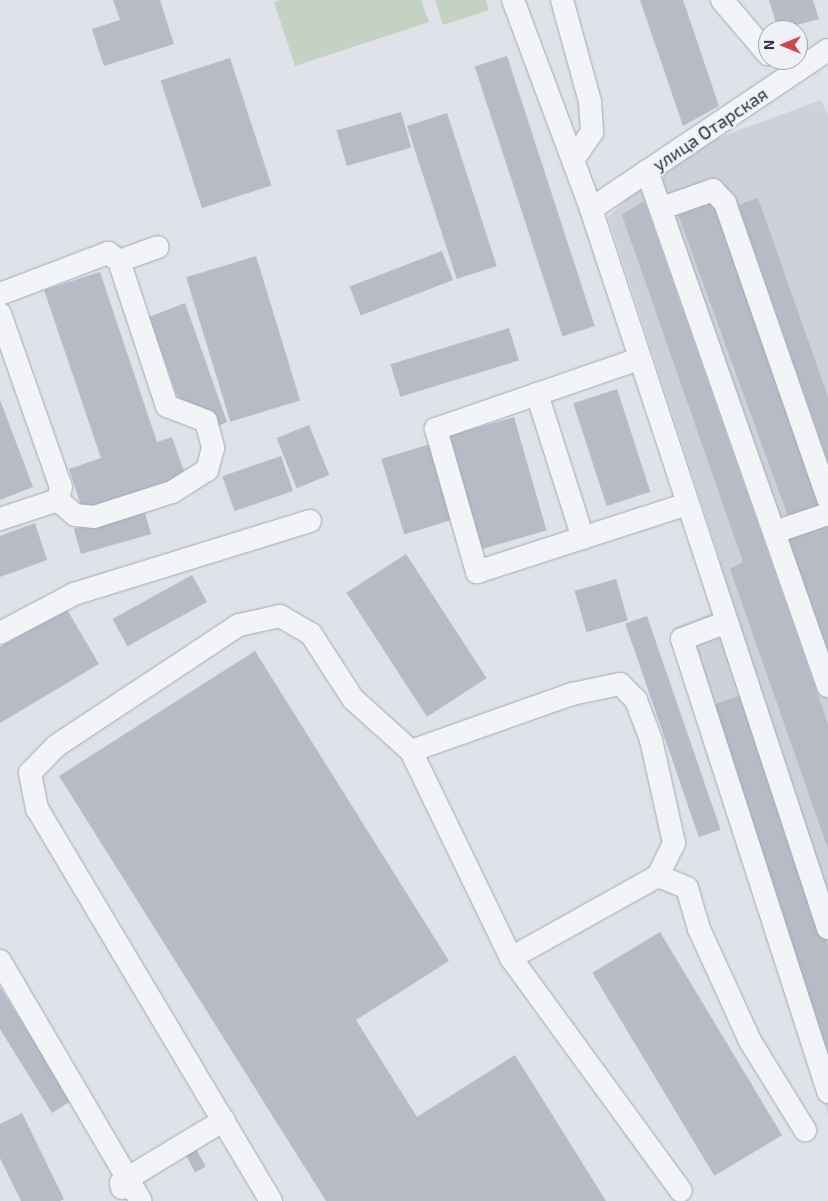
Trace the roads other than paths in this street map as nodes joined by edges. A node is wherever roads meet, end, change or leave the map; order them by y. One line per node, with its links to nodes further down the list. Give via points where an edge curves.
1 (513, 0): 8 (street)
2 (562, 0): 8 (street, via 590,102 592,132)
3 (722, 0): 4 (street)
4 (758, 42)
5 (828, 50): 7 (street, улица Отарская)
6 (781, 70): 7 (street)
7 (787, 77): 9 (street, улица Отарская)
8 (573, 160): 11 (street)
9 (647, 171): 10 (street); 11 (street, улица Отарская)
10 (662, 208): 18 (street, via 713,190 725,203); 24 (street)
11 (591, 209): 16 (street)
12 (158, 248): 13 (street)
13 (119, 261): 14 (street, via 108,253); 19 (street, via 167,406 206,421 213,448 208,470 172,492 94,517 75,516)
14 (0, 294)
15 (0, 314): 19 (street, via 61,487)
16 (639, 359): 17 (street); 20 (street)
17 (537, 394): 25 (street); 25 (street, via 436,430 477,572)
18 (828, 498)
19 (58, 500): 22 (street)
20 (687, 504): 25 (street); 26 (street)
21 (828, 514): 24 (street)
22 (0, 519)
23 (310, 521): 27 (street, via 74,594)
24 (775, 532): 28 (street)
25 (583, 538)
26 (727, 622): 31 (street); 34 (street, via 682,639)
27 (0, 633)
28 (828, 686)
29 (411, 750): 30 (street, via 572,694 620,684 636,700 651,740 674,843); 32 (street); 35 (street, via 353,699 311,634 280,616 239,626 56,746 30,773 37,809)
30 (658, 876): 32 (street); 36 (street, via 688,888 699,929 750,1041)
31 (828, 928)
32 (512, 958): 38 (street)
33 (0, 961): 37 (street)
34 (828, 1092)
35 (224, 1120): 37 (street); 41 (street)
36 (806, 1130)
37 (128, 1178): 39 (street, via 121,1183); 40 (street)
38 (680, 1191)
39 (124, 1201)
40 (141, 1201)
41 (271, 1201)

